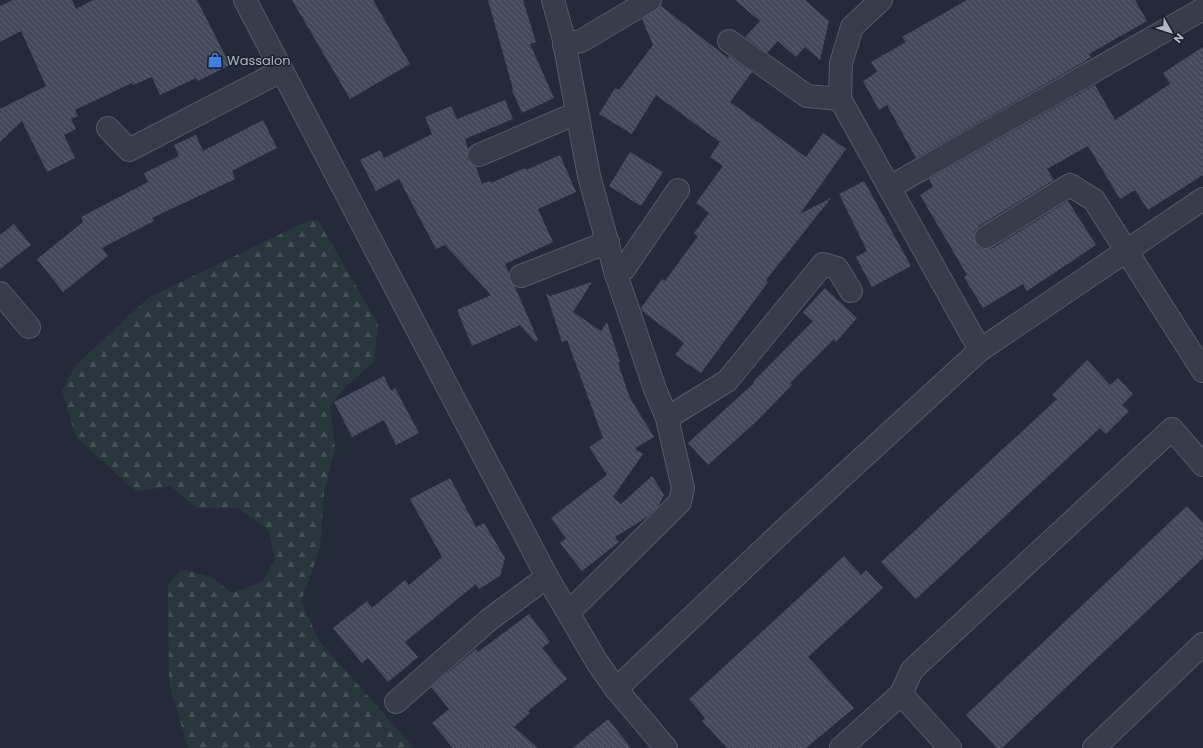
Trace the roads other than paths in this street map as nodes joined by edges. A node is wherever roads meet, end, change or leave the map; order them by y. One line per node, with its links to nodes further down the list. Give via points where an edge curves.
1 (245, 0): 8 (street)
2 (553, 0): 7 (street)
3 (650, 0): 7 (street, via 581,41)
4 (881, 0): 9 (street, via 852,27 841,64)
5 (1203, 9): 13 (street)
6 (730, 41): 9 (street, via 807,96)
7 (564, 45): 10 (street)
8 (281, 71): 11 (street, via 129,150); 28 (street)
9 (840, 99): 13 (street)
10 (577, 113): 12 (street); 17 (street, via 590,176)
11 (108, 128)
12 (479, 155)
13 (890, 187): 24 (street)
14 (678, 190): 19 (street, via 624,269)
15 (1203, 199): 18 (street)
16 (986, 236): 18 (street, via 1070,185 1094,200)
17 (608, 242): 19 (street); 20 (street)
18 (1125, 252): 24 (street); 25 (street)
19 (616, 274): 26 (street)
20 (521, 276)
21 (851, 291): 26 (street, via 837,268 823,264 727,381)
22 (0, 293): 23 (street)
23 (29, 327)
24 (980, 350): 31 (street)
25 (1203, 371)
26 (667, 418): 29 (street, via 683,488 680,502)
27 (1203, 465): 32 (street, via 1172,429 912,670)
28 (547, 577): 29 (street); 33 (street, via 490,620)
29 (569, 612): 31 (street, via 596,662)
30 (1203, 644): 37 (street)
31 (616, 689): 34 (street)
32 (901, 694): 35 (street); 36 (street)
33 (396, 702)
34 (666, 748)
35 (841, 748)
36 (950, 748)
37 (1094, 748)

